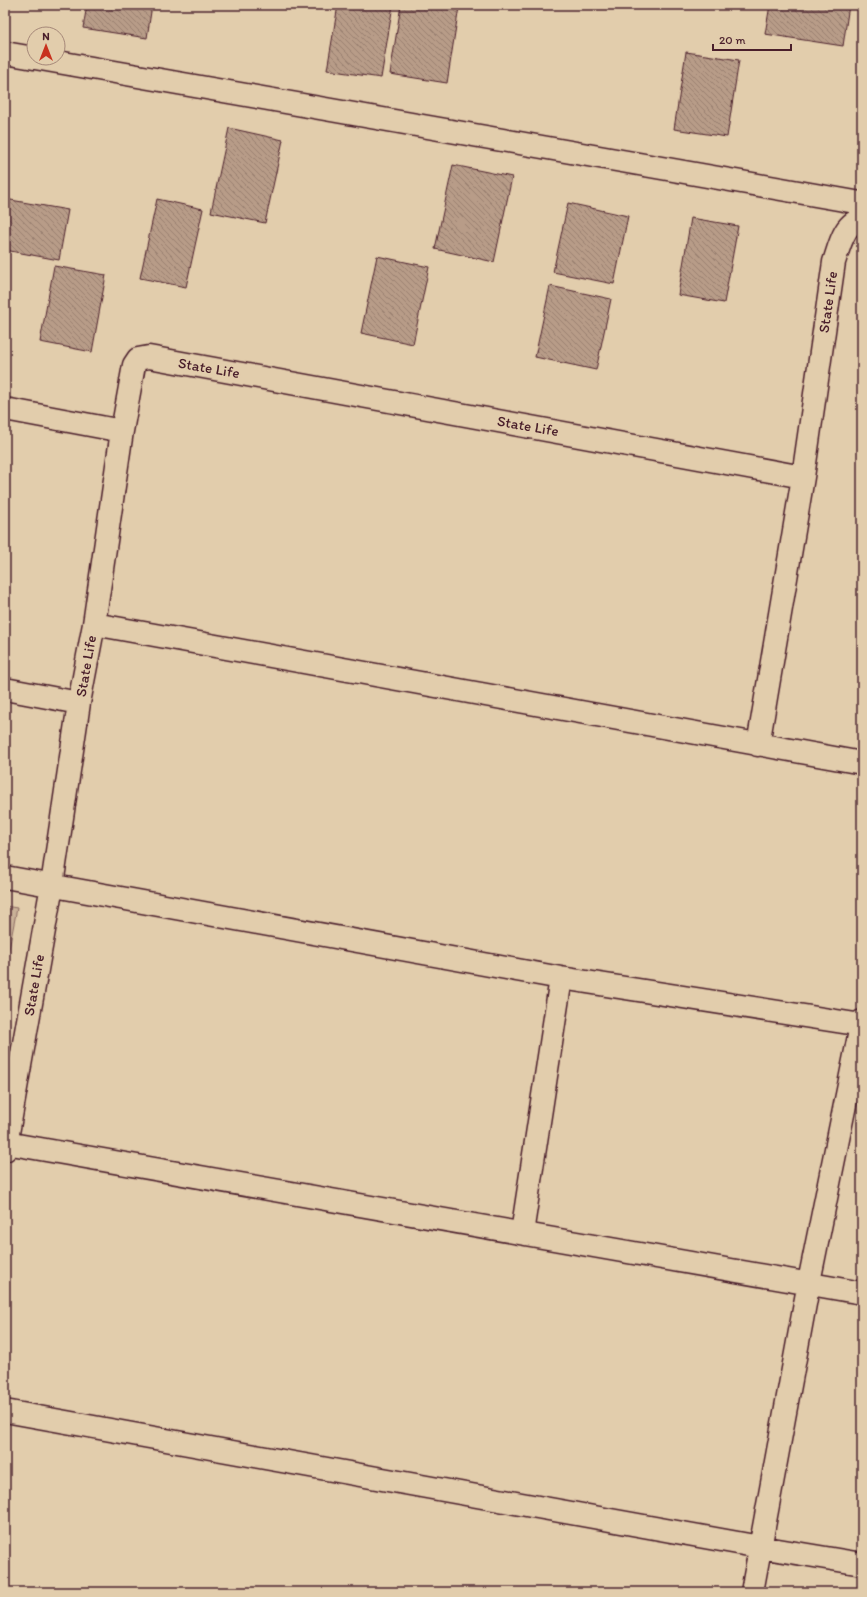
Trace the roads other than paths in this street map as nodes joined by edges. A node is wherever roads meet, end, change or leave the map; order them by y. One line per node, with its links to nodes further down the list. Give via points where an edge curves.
1 (5, 53): 2 (street)
2 (26, 56)
3 (66, 64): 4 (street)
4 (861, 210): 7 (street, State Life, via 843,233 834,262)
5 (5, 408): 6 (street)
6 (122, 431): 7 (street, State Life, via 134,365 138,359 149,357); 8 (street, State Life)
7 (803, 477): 11 (street)
8 (94, 624): 10 (street, State Life); 11 (street)
9 (5, 689): 10 (street)
10 (79, 703): 14 (street, State Life)
11 (758, 745): 12 (street)
12 (862, 763)
13 (5, 877): 14 (street)
14 (52, 885): 15 (street); 17 (street, State Life)
15 (562, 978): 16 (street); 18 (street)
16 (862, 1024): 19 (street)
17 (6, 1146): 18 (street)
18 (522, 1233): 19 (street)
19 (809, 1282): 20 (street); 22 (street)
20 (862, 1293)
21 (5, 1411): 22 (street)
22 (760, 1547): 23 (street); 24 (street)
23 (862, 1564)
24 (752, 1592)

